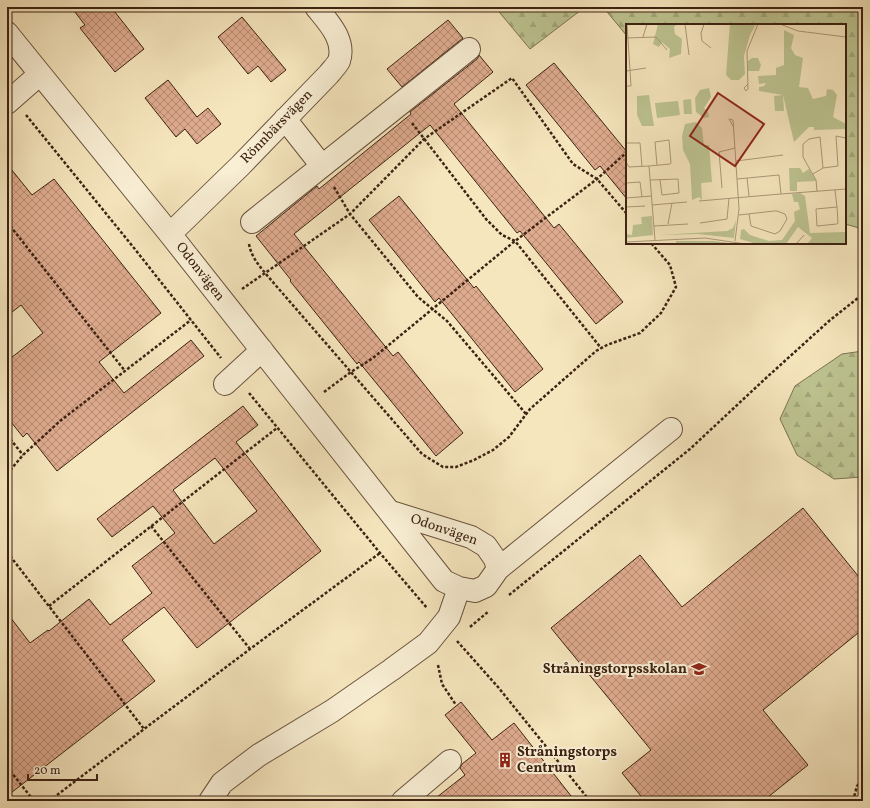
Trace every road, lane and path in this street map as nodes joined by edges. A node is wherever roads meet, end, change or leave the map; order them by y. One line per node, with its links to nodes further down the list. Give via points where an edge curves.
1 (316, 7): 7 (street, Rönnbärsvägen, via 333,27 341,46 338,62)
2 (7, 33): 4 (street, Odonvägen)
3 (469, 49): 6 (street)
4 (40, 74): 5 (street); 16 (street, Odonvägen)
5 (7, 103)
6 (398, 106): 8 (path); 10 (street)
7 (285, 119): 10 (street); 16 (street, Rönnbärsvägen)
8 (424, 139): 11 (path, via 512,78 573,164); 13 (path); 17 (path, via 486,219 502,235)
9 (626, 153): 11 (path)
10 (322, 166): 13 (path); 15 (street)
11 (597, 179): 12 (path); 17 (path)
12 (626, 213)
13 (350, 214): 19 (path); 21 (path, via 418,297)
14 (7, 222): 25 (path)
15 (252, 222): 19 (path, via 248,235 250,251)
16 (170, 234): 20 (street, Odonvägen)
17 (515, 241): 21 (path); 23 (path)
18 (652, 244): 23 (path, via 670,265 676,287 660,313 640,334)
19 (265, 274): 20 (path); 26 (path)
20 (224, 302): 24 (street, Odonvägen)
21 (433, 309): 26 (path, via 373,358); 29 (path)
22 (191, 320): 25 (path)
23 (601, 348): 29 (path)
24 (262, 350): 27 (street); 28 (street, Odonvägen)
25 (125, 370): 33 (path, via 60,421)
26 (350, 372): 28 (path); 29 (path, via 422,454 443,467 456,467 493,450 509,437)
27 (225, 384)
28 (306, 406): 35 (street, Odonvägen)
29 (526, 414)
30 (277, 428): 36 (path)
31 (671, 429): 39 (street)
32 (7, 435): 33 (path)
33 (23, 455): 34 (path)
34 (7, 474)
35 (391, 512): 39 (street, Odonvägen, via 471,537 486,546); 40 (street, Odonvägen, via 444,581)
36 (151, 526): 41 (path); 43 (path)
37 (7, 552): 41 (path)
38 (380, 553): 43 (path)
39 (498, 569): 40 (street, Odonvägen, via 486,586 475,592)
40 (459, 588): 52 (street, via 449,617 428,643 332,711 259,755 222,783)
41 (49, 606): 46 (path)
42 (455, 639): 54 (path, via 498,686)
43 (250, 649): 46 (path)
44 (440, 660): 45 (path, via 438,666 442,684)
45 (456, 705)
46 (144, 729): 51 (path)
47 (450, 761): 53 (street)
48 (7, 766): 50 (path)
49 (863, 779): 55 (path, via 857,786)
50 (34, 801)
51 (49, 801)
52 (210, 801)
53 (403, 801)
54 (590, 801)
55 (853, 801)

